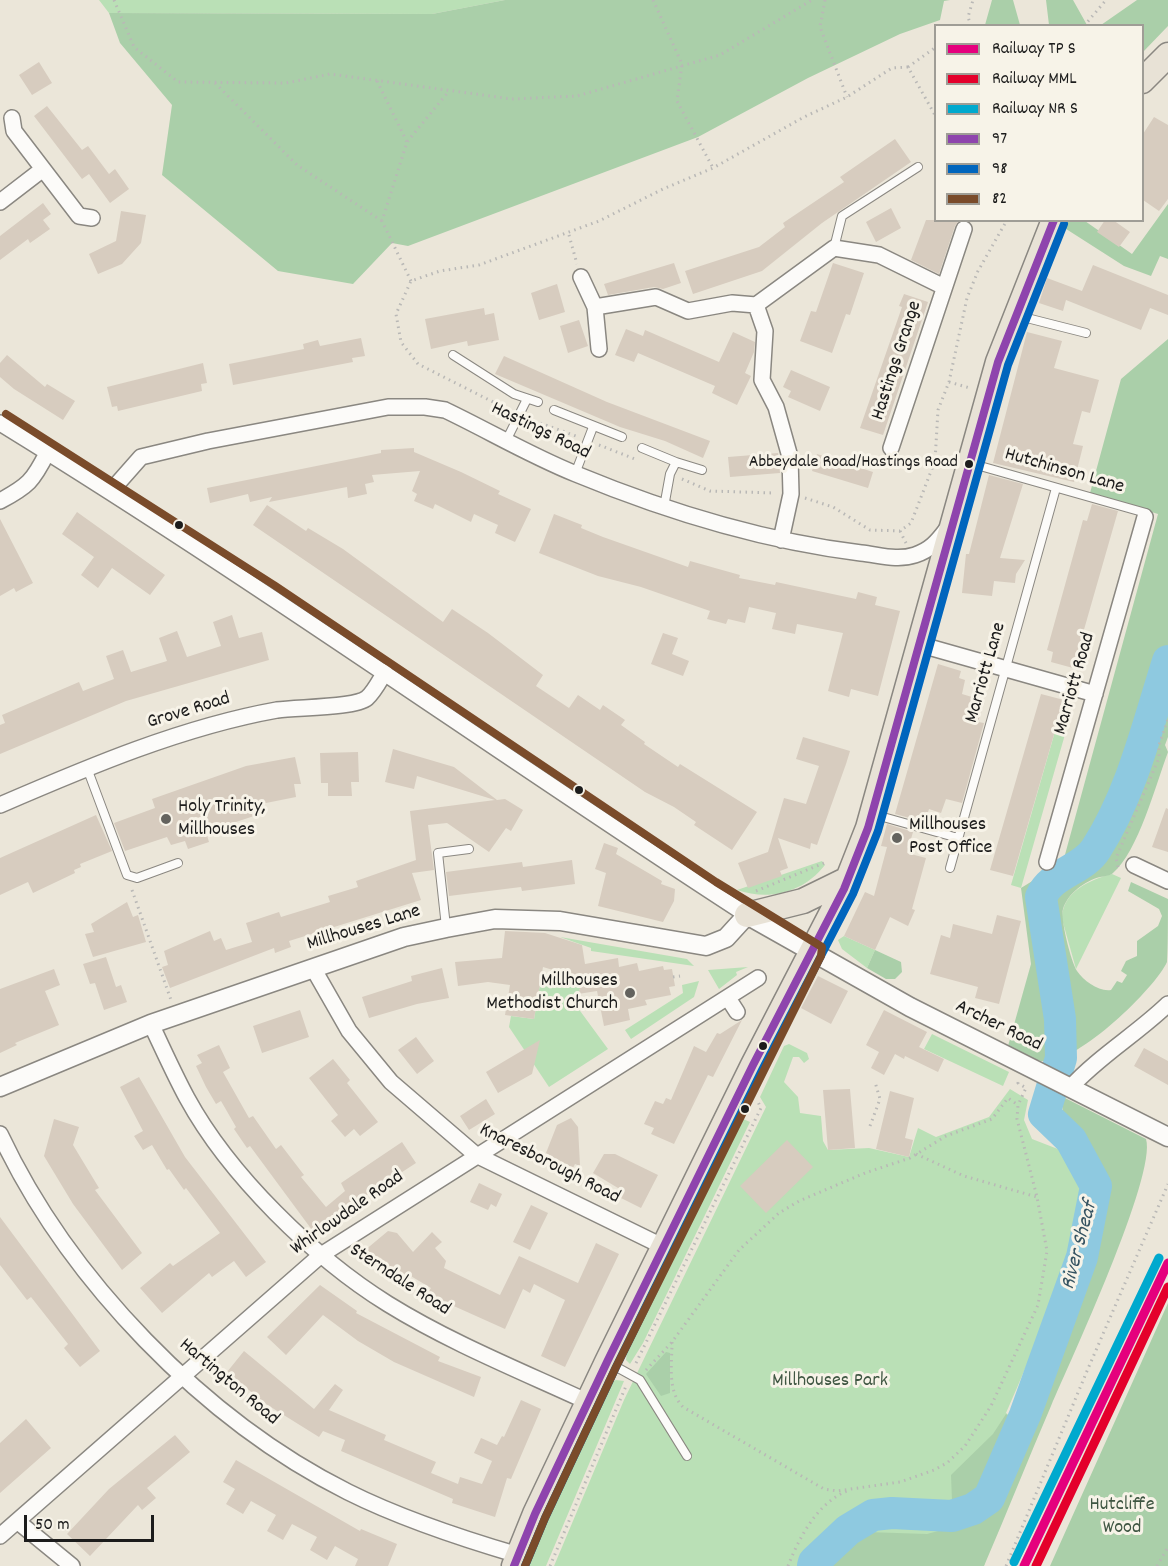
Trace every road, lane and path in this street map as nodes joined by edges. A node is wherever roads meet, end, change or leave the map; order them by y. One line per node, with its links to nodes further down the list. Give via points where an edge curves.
1 (114, 0): 17 (path, via 134,47 178,82)
2 (653, 0): 13 (path)
3 (812, 0): 13 (path, via 720,55)
4 (825, 0): 19 (path, via 820,27)
5 (973, 0): 7 (path)
6 (1106, 0): 10 (path)
7 (968, 18): 8 (path); 9 (path)
8 (966, 24)
9 (970, 24)
10 (1086, 24)
11 (934, 48): 14 (path)
12 (1168, 55): 15 (main road)
13 (682, 64): 18 (path, via 577,96 512,99); 23 (path, via 677,101)
14 (908, 67)
15 (1144, 80)
16 (377, 81): 17 (path, via 330,74 286,83); 18 (path); 21 (path)
17 (214, 83): 27 (path, via 297,165)
18 (449, 91): 21 (path)
19 (847, 97)
20 (12, 118): 24 (street, via 14,131)
21 (407, 142): 27 (path)
22 (918, 167): 32 (lane, via 842,216)
23 (713, 168)
24 (43, 169): 25 (street); 26 (street, via 79,216)
25 (0, 202)
26 (92, 218)
27 (381, 221): 34 (path)
28 (1006, 222): 58 (path, via 967,298 949,382 938,410 935,461 911,523 900,531 870,530 833,507)
29 (1053, 222): 38 (main road)
30 (964, 229): 35 (street, Hastings Grange)
31 (568, 235): 33 (path)
32 (834, 248): 35 (street, Hastings Grange, via 879,255); 36 (street)
33 (581, 277): 37 (street)
34 (411, 281)
35 (944, 287): 50 (street, Hastings Grange)
36 (756, 304): 37 (street, via 732,303 688,310 656,297); 58 (street, via 765,331 762,380 776,407 790,457)
37 (595, 307): 40 (street)
38 (1015, 314): 39 (lane); 53 (main road)
39 (1086, 333)
40 (599, 349)
41 (453, 355): 42 (lane)
42 (527, 399): 43 (lane); 48 (lane)
43 (538, 402)
44 (554, 410): 46 (lane)
45 (0, 423): 51 (street)
46 (593, 427): 47 (lane); 55 (lane)
47 (622, 437)
48 (506, 441): 55 (street, Hastings Road); 57 (street, Hastings Road, via 445,410 388,407 141,457)
49 (642, 448): 52 (lane)
50 (891, 448)
51 (47, 453): 57 (street); 59 (street, via 33,480)
52 (676, 462): 54 (lane); 60 (lane)
53 (969, 462): 56 (lane, Hutchinson Lane); 62 (main road)
54 (702, 470)
55 (575, 474): 60 (street, Hastings Road)
56 (1056, 488): 61 (lane, Hutchinson Lane, via 1146,513); 65 (lane, Marriott Lane)
57 (111, 491): 66 (street)
58 (791, 494): 63 (street)
59 (0, 501)
60 (664, 507): 63 (street, Hastings Road)
61 (1145, 517): 67 (street, Marriott Road)
62 (951, 524): 63 (street, Hastings Road, via 933,547 896,558); 64 (main road)
63 (781, 540)
64 (918, 644): 65 (street); 71 (main road)
65 (1005, 668): 67 (street); 72 (lane, Marriott Lane)
66 (385, 672): 69 (street, Grove Road, via 368,698 356,704 290,708 230,720); 82 (street)
67 (1095, 694): 74 (street, Marriott Road)
68 (1168, 719): 78 (path, via 1159,758 1116,858)
69 (87, 768): 70 (street, Grove Road); 79 (lane)
70 (0, 804)
71 (872, 814): 72 (lane); 80 (main road)
72 (958, 838): 77 (lane, Marriott Lane)
73 (469, 849): 83 (lane, via 438,854)
74 (1047, 862)
75 (178, 863): 79 (lane, via 137,878)
76 (824, 863): 82 (path, via 756,889)
77 (950, 868)
78 (1128, 868): 81 (street)
79 (127, 875): 92 (path)
80 (848, 879): 82 (main road, via 803,901); 84 (main road)
81 (1168, 881)
82 (751, 905): 83 (street, Millhouses Lane, via 726,938 706,946 560,921 495,919); 84 (street, Archer Road)
83 (446, 928): 85 (street, Millhouses Lane, via 404,937)
84 (812, 951): 95 (street, Archer Road, via 910,1007); 107 (main road)
85 (313, 968): 92 (street, Millhouses Lane); 104 (street, Knaresborough Road, via 349,1031 392,1082)
86 (680, 976): 87 (path)
87 (673, 977)
88 (758, 978): 89 (street, Whirlowdale Road)
89 (728, 998): 91 (street); 104 (street, Whirlowdale Road)
90 (1168, 1004): 95 (street, via 1144,1028)
91 (737, 1012)
92 (177, 1015): 93 (street, Millhouses Lane)
93 (151, 1024): 96 (street, Millhouses Lane); 108 (street, Sterndale Road, via 188,1099 228,1157 267,1203)
94 (875, 1082): 100 (path, via 880,1099)
95 (1065, 1085): 102 (street, Archer Road)
96 (0, 1087)
97 (1021, 1098): 99 (path)
98 (756, 1099): 112 (path, via 761,1108)
99 (1018, 1105): 103 (path, via 1008,1098 992,1119 946,1136); 106 (path, via 1017,1119)
100 (870, 1126)
101 (0, 1134): 111 (street, Hartington Road, via 44,1216 85,1274)
102 (1168, 1137)
103 (916, 1154): 106 (path, via 964,1176); 109 (path, via 799,1201 772,1218 739,1250)
104 (476, 1155): 107 (street, Knaresborough Road); 108 (street, Whirlowdale Road)
105 (1168, 1184): 123 (path)
106 (1037, 1197): 115 (path, via 1047,1251 1038,1305 983,1422 955,1456 934,1470 900,1482)
107 (664, 1247): 110 (main road)
108 (321, 1255): 111 (street, Whirlowdale Road); 113 (street, Sterndale Road, via 373,1294 427,1326)
109 (672, 1342): 112 (path); 115 (path, via 672,1388 683,1407 824,1489)
110 (607, 1362): 112 (lane); 113 (main road)
111 (182, 1374): 116 (street, Whirlowdale Road); 119 (street, Hartington Road, via 243,1427 347,1492)
112 (634, 1376): 114 (lane); 121 (path)
113 (588, 1402): 119 (main road)
114 (687, 1456)
115 (854, 1489): 122 (path, via 826,1503 800,1538)
116 (17, 1521): 117 (street, Whirlowdale Road); 120 (street)
117 (0, 1536)
118 (1168, 1547): 124 (path)
119 (516, 1560)
120 (72, 1566)
121 (550, 1566)
122 (788, 1566)
123 (1006, 1566)
124 (1157, 1566)

